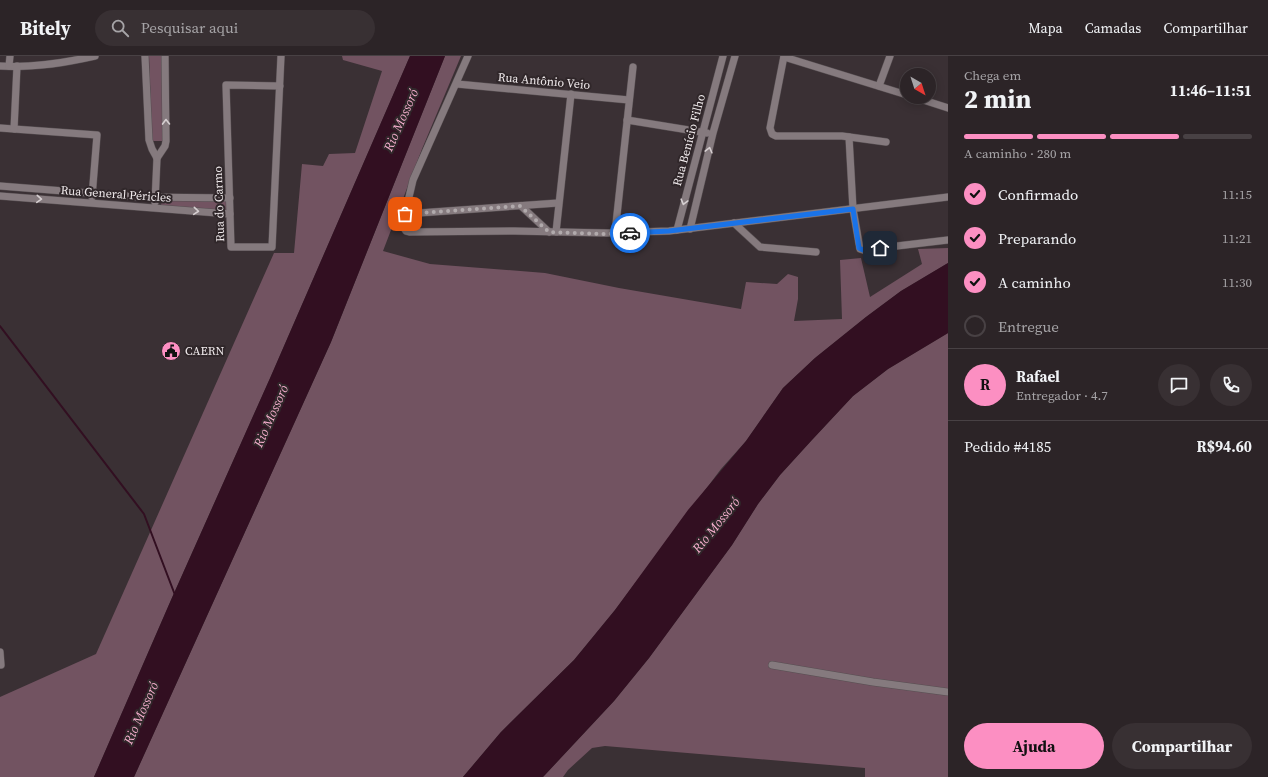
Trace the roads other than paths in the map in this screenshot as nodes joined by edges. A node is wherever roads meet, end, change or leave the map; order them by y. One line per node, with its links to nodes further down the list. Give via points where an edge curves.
1 (10, 56): 12 (street)
2 (95, 56): 13 (street, via 57,63)
3 (144, 56): 30 (street, via 149,140)
4 (165, 56): 30 (street, one-way to 4, via 166,141)
5 (281, 56): 16 (street, Rua do Carmo)
6 (468, 56): 15 (street)
7 (723, 56): 26 (street, Rua Benício Filho)
8 (734, 56): 27 (street, Rua Benício Filho)
9 (890, 56): 17 (street)
10 (784, 57): 17 (street); 28 (street, via 770,128 772,134)
11 (0, 66): 12 (street)
12 (8, 66): 13 (street)
13 (17, 66): 25 (street)
14 (633, 67): 20 (street)
15 (457, 84): 19 (street, Rua Antônio Veio); 43 (street, via 413,180)
16 (280, 86): 36 (street, Rua do Carmo, via 226,85); 42 (street, Rua do Carmo, via 272,248 231,247)
17 (879, 86): 18 (street)
18 (900, 93)
19 (571, 94): 20 (street, Rua Antônio Veio); 38 (street)
20 (629, 100): 23 (street)
21 (936, 104): 22 (street)
22 (948, 108)
23 (627, 120): 26 (street); 48 (street)
24 (0, 128): 25 (street)
25 (14, 129): 32 (street, via 98,135)
26 (703, 132): 27 (street); 46 (street, Rua Benício Filho, one-way to 46)
27 (713, 133): 45 (street, Rua Benício Filho, one-way to 27)
28 (849, 137): 29 (street); 41 (street)
29 (886, 142)
30 (157, 158): 35 (street)
31 (0, 186): 32 (street, Rua General Péricles)
32 (92, 194): 35 (street, Rua General Péricles); 37 (street)
33 (0, 196): 37 (street, Rua General Péricles, one-way to 37)
34 (948, 197): 41 (street)
35 (155, 198): 36 (street, Rua General Péricles); 40 (street)
36 (230, 198): 42 (street, Rua do Carmo)
37 (92, 203): 40 (street, Rua General Péricles)
38 (558, 203): 39 (street); 47 (street)
39 (520, 206): 43 (street); 47 (street)
40 (155, 208): 42 (street, Rua General Péricles, one-way to 42)
41 (853, 209): 44 (street); 49 (street, via 861,250)
42 (230, 214)
43 (405, 214): 47 (street, via 402,225 410,232)
44 (734, 223): 45 (street); 50 (street, via 760,247)
45 (690, 229): 46 (street)
46 (677, 230): 48 (street)
47 (552, 232): 48 (street)
48 (615, 233)
49 (948, 240)
50 (816, 252)
51 (0, 652): 53 (street)
52 (772, 665): 54 (street)
53 (0, 667)
54 (948, 692)

